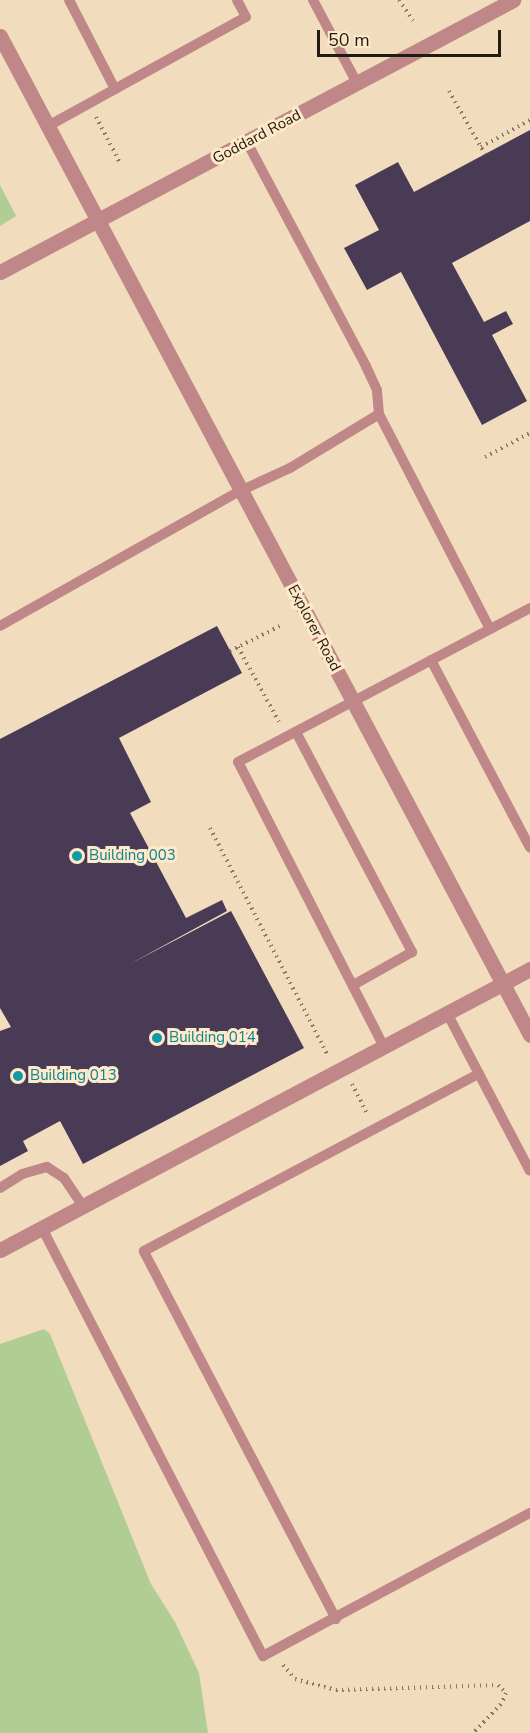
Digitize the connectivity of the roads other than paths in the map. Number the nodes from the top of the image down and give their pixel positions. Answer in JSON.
{"nodes":[{"id":1,"x":69,"y":0,"type":"edge"},
{"id":2,"x":237,"y":0,"type":"edge"},
{"id":3,"x":313,"y":0,"type":"edge"},
{"id":4,"x":513,"y":0,"type":"edge"},
{"id":5,"x":0,"y":36,"type":"edge"},
{"id":6,"x":357,"y":83,"type":"junction"},
{"id":7,"x":115,"y":88,"type":"junction"},
{"id":8,"x":48,"y":126,"type":"junction"},
{"id":9,"x":247,"y":142,"type":"junction"},
{"id":10,"x":99,"y":221,"type":"junction"},
{"id":11,"x":0,"y":272,"type":"edge"},
{"id":12,"x":379,"y":414,"type":"junction"},
{"id":13,"x":240,"y":491,"type":"junction"},
{"id":14,"x":530,"y":608,"type":"edge"},
{"id":15,"x":0,"y":626,"type":"edge"},
{"id":16,"x":490,"y":629,"type":"junction"},
{"id":17,"x":431,"y":660,"type":"junction"},
{"id":18,"x":354,"y":702,"type":"junction"},
{"id":19,"x":296,"y":732,"type":"junction"},
{"id":20,"x":530,"y":848,"type":"edge"},
{"id":21,"x":530,"y":969,"type":"edge"},
{"id":22,"x":503,"y":983,"type":"junction"},
{"id":23,"x":355,"y":984,"type":"junction"},
{"id":24,"x":447,"y":1013,"type":"junction"},
{"id":25,"x":530,"y":1035,"type":"edge"},
{"id":26,"x":383,"y":1045,"type":"junction"},
{"id":27,"x":479,"y":1074,"type":"junction"},
{"id":28,"x":530,"y":1171,"type":"edge"},
{"id":29,"x":0,"y":1188,"type":"edge"},
{"id":30,"x":83,"y":1206,"type":"junction"},
{"id":31,"x":42,"y":1228,"type":"junction"},
{"id":32,"x":0,"y":1250,"type":"edge"},
{"id":33,"x":530,"y":1513,"type":"edge"},
{"id":34,"x":336,"y":1619,"type":"junction"}],
"edges":[{"from":1,"to":7,"type":"lane"},
{"from":2,"to":7,"type":"lane"},
{"from":3,"to":6,"type":"lane"},
{"from":4,"to":6,"type":"street","name":"Goddard Road"},
{"from":5,"to":8,"type":"street","name":"Explorer Road"},
{"from":6,"to":9,"type":"street","name":"Goddard Road"},
{"from":7,"to":8,"type":"lane"},
{"from":8,"to":10,"type":"street","name":"Explorer Road"},
{"from":9,"to":10,"type":"street","name":"Goddard Road"},
{"from":9,"to":12,"type":"lane"},
{"from":10,"to":11,"type":"street","name":"Goddard Road"},
{"from":10,"to":13,"type":"street","name":"Explorer Road"},
{"from":12,"to":13,"type":"lane"},
{"from":12,"to":16,"type":"lane"},
{"from":13,"to":15,"type":"lane"},
{"from":13,"to":18,"type":"street","name":"Explorer Road"},
{"from":14,"to":16,"type":"lane"},
{"from":16,"to":17,"type":"lane"},
{"from":17,"to":18,"type":"lane"},
{"from":17,"to":20,"type":"lane"},
{"from":18,"to":19,"type":"lane"},
{"from":18,"to":22,"type":"street","name":"Explorer Road"},
{"from":19,"to":23,"type":"lane"},
{"from":19,"to":23,"type":"lane"},
{"from":21,"to":22,"type":"street"},
{"from":22,"to":24,"type":"street"},
{"from":22,"to":25,"type":"street","name":"Explorer Road"},
{"from":23,"to":26,"type":"lane"},
{"from":24,"to":26,"type":"street"},
{"from":24,"to":27,"type":"lane"},
{"from":26,"to":30,"type":"street"},
{"from":27,"to":28,"type":"lane"},
{"from":27,"to":34,"type":"lane"},
{"from":29,"to":30,"type":"lane"},
{"from":30,"to":31,"type":"street"},
{"from":31,"to":32,"type":"street"},
{"from":31,"to":34,"type":"lane"},
{"from":33,"to":34,"type":"lane"}]}
